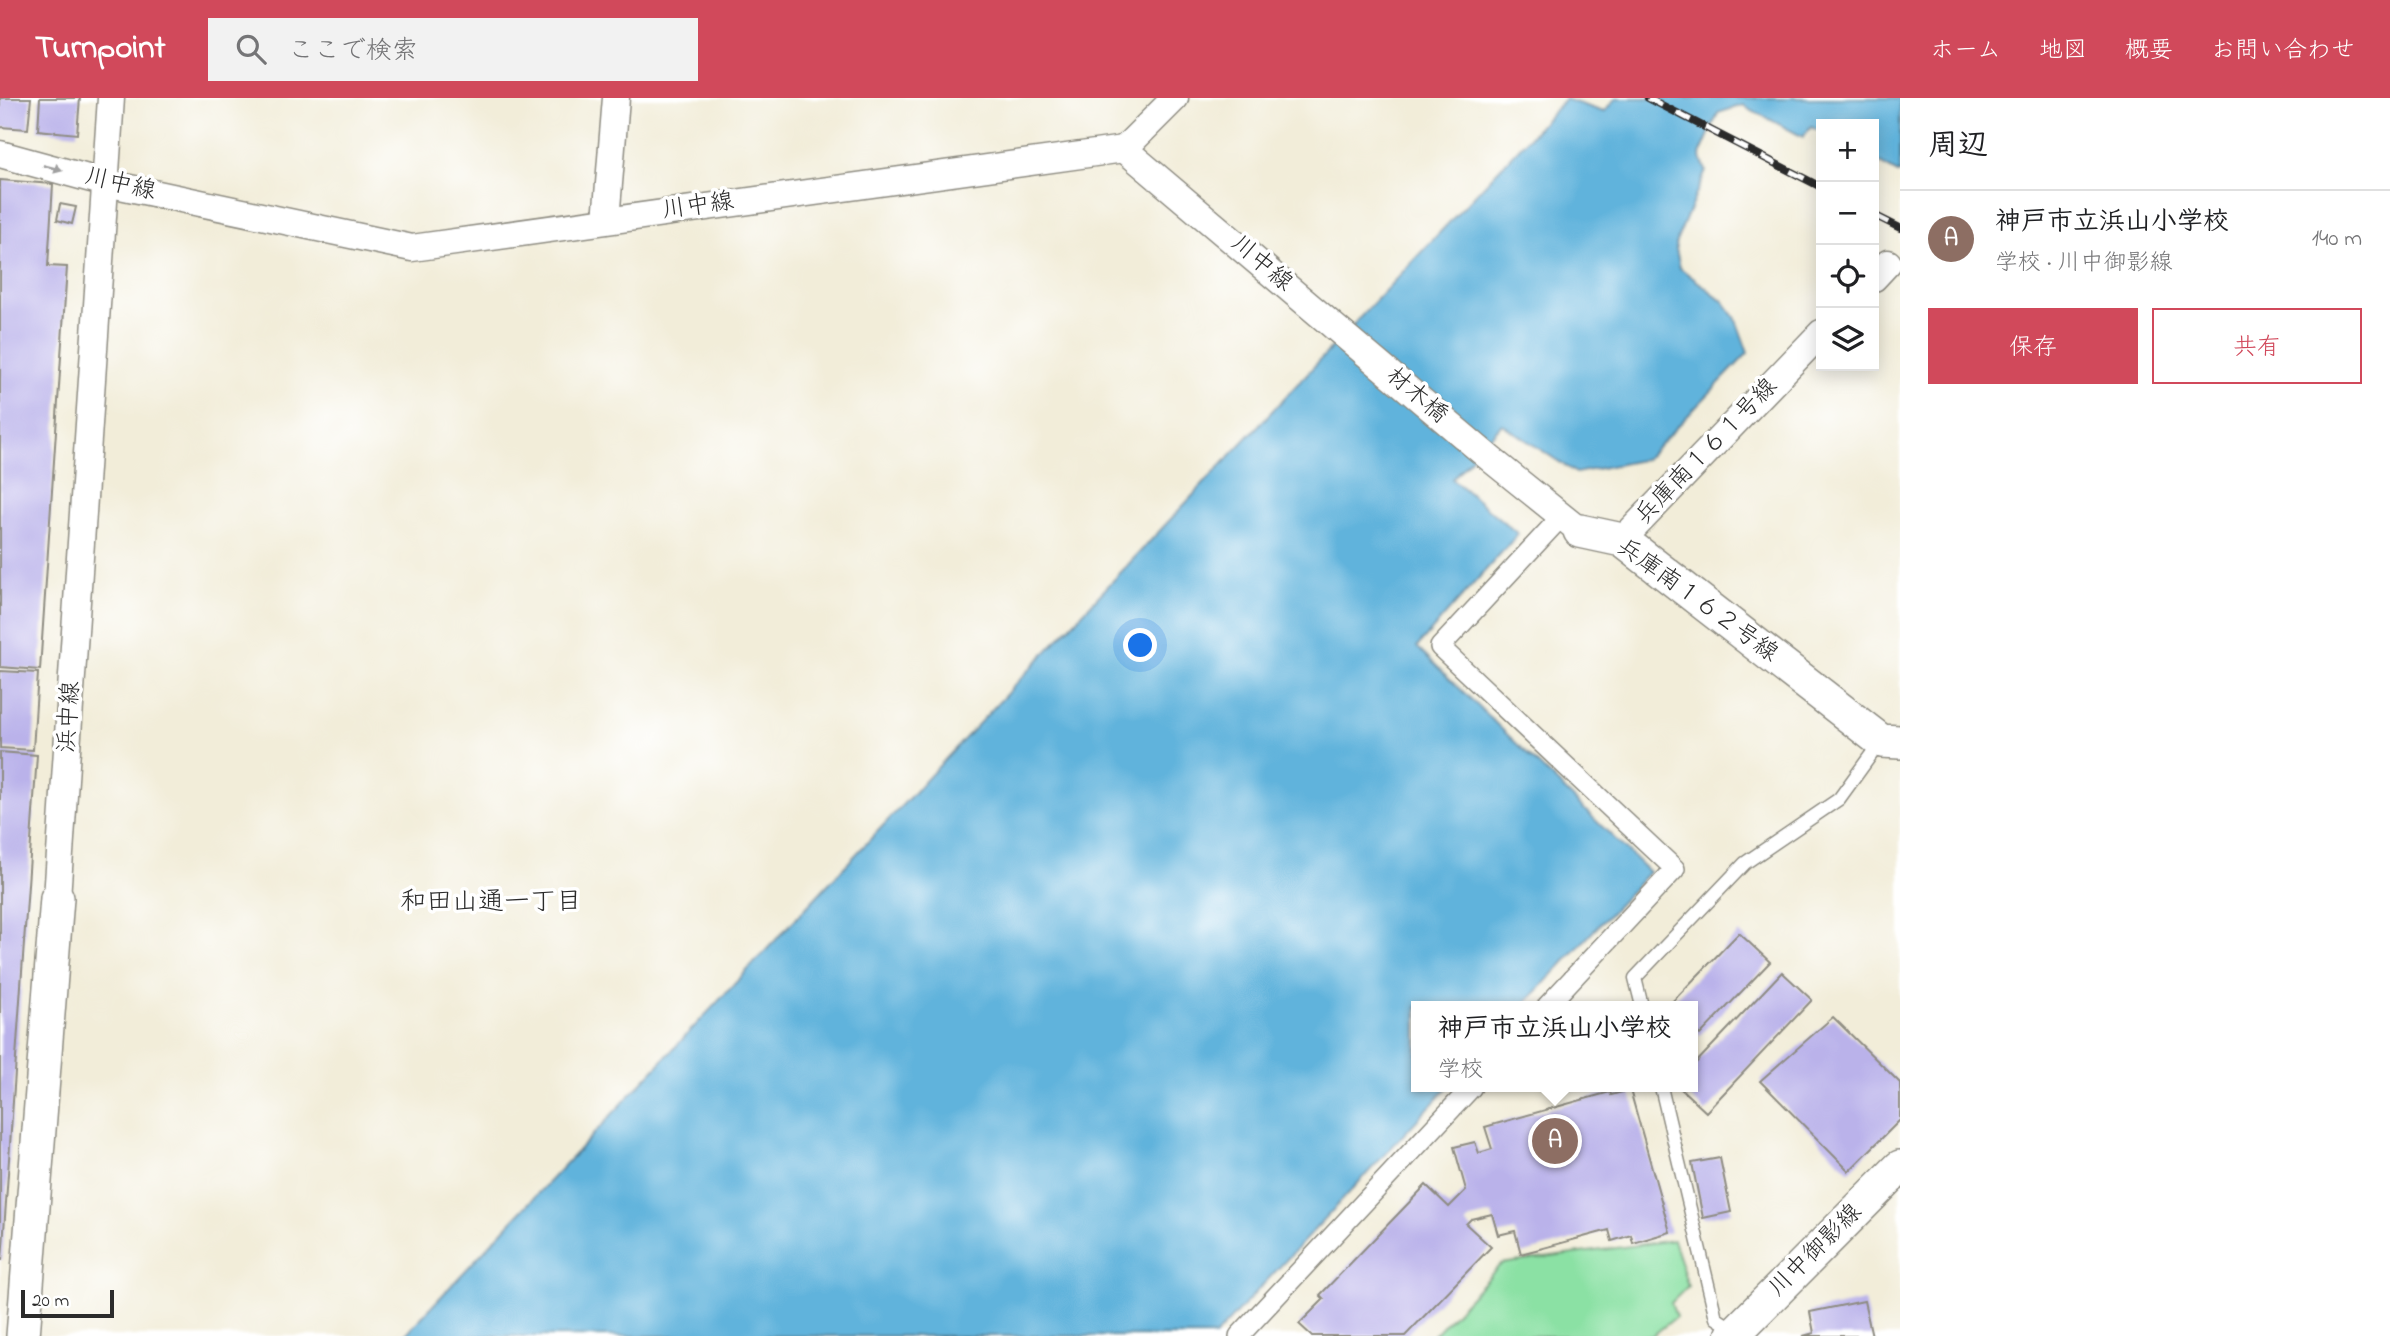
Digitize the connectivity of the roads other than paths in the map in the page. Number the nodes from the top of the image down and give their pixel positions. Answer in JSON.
{"nodes":[{"id":1,"x":111,"y":98,"type":"edge"},
{"id":2,"x":616,"y":98,"type":"edge"},
{"id":3,"x":1175,"y":98,"type":"edge"},
{"id":4,"x":1124,"y":149,"type":"junction"},
{"id":5,"x":0,"y":154,"type":"edge"},
{"id":6,"x":106,"y":183,"type":"junction"},
{"id":7,"x":606,"y":220,"type":"junction"},
{"id":8,"x":1339,"y":331,"type":"joint"},
{"id":9,"x":1816,"y":338,"type":"edge"},
{"id":10,"x":1493,"y":461,"type":"joint"},
{"id":11,"x":1571,"y":524,"type":"junction"},
{"id":12,"x":1622,"y":540,"type":"junction"},
{"id":13,"x":1890,"y":742,"type":"edge"},
{"id":14,"x":57,"y":898,"type":"joint"},
{"id":15,"x":1552,"y":1001,"type":"edge"},
{"id":16,"x":1641,"y":1001,"type":"edge"},
{"id":17,"x":1467,"y":1092,"type":"edge"},
{"id":18,"x":1662,"y":1092,"type":"edge"},
{"id":19,"x":1900,"y":1167,"type":"edge"},
{"id":20,"x":1735,"y":1334,"type":"edge"},
{"id":21,"x":23,"y":1336,"type":"edge"},
{"id":22,"x":1239,"y":1336,"type":"edge"}],
"edges":[{"from":1,"to":6,"type":"street","name":"浜中線"},
{"from":2,"to":7,"type":"street"},
{"from":3,"to":4,"type":"street"},
{"from":4,"to":7,"type":"street","name":"川中線"},
{"from":4,"to":8,"type":"street","name":"川中線"},
{"from":5,"to":6,"type":"street","name":"川中線","one_way":true},
{"from":6,"to":7,"type":"street","name":"川中線"},
{"from":6,"to":14,"type":"street","name":"浜中線"},
{"from":8,"to":10,"type":"street","name":"材木橋"},
{"from":9,"to":12,"type":"street","name":"兵庫南１６１号線"},
{"from":10,"to":11,"type":"street","name":"兵庫南１６２号線"},
{"from":11,"to":12,"type":"street","name":"兵庫南１６２号線"},
{"from":11,"to":15,"type":"street"},
{"from":12,"to":13,"type":"street","name":"兵庫南１６２号線"},
{"from":13,"to":16,"type":"lane"},
{"from":14,"to":21,"type":"street","name":"浜中線"},
{"from":17,"to":22,"type":"street"},
{"from":18,"to":20,"type":"lane"},
{"from":19,"to":20,"type":"street","name":"川中御影線"}]}
